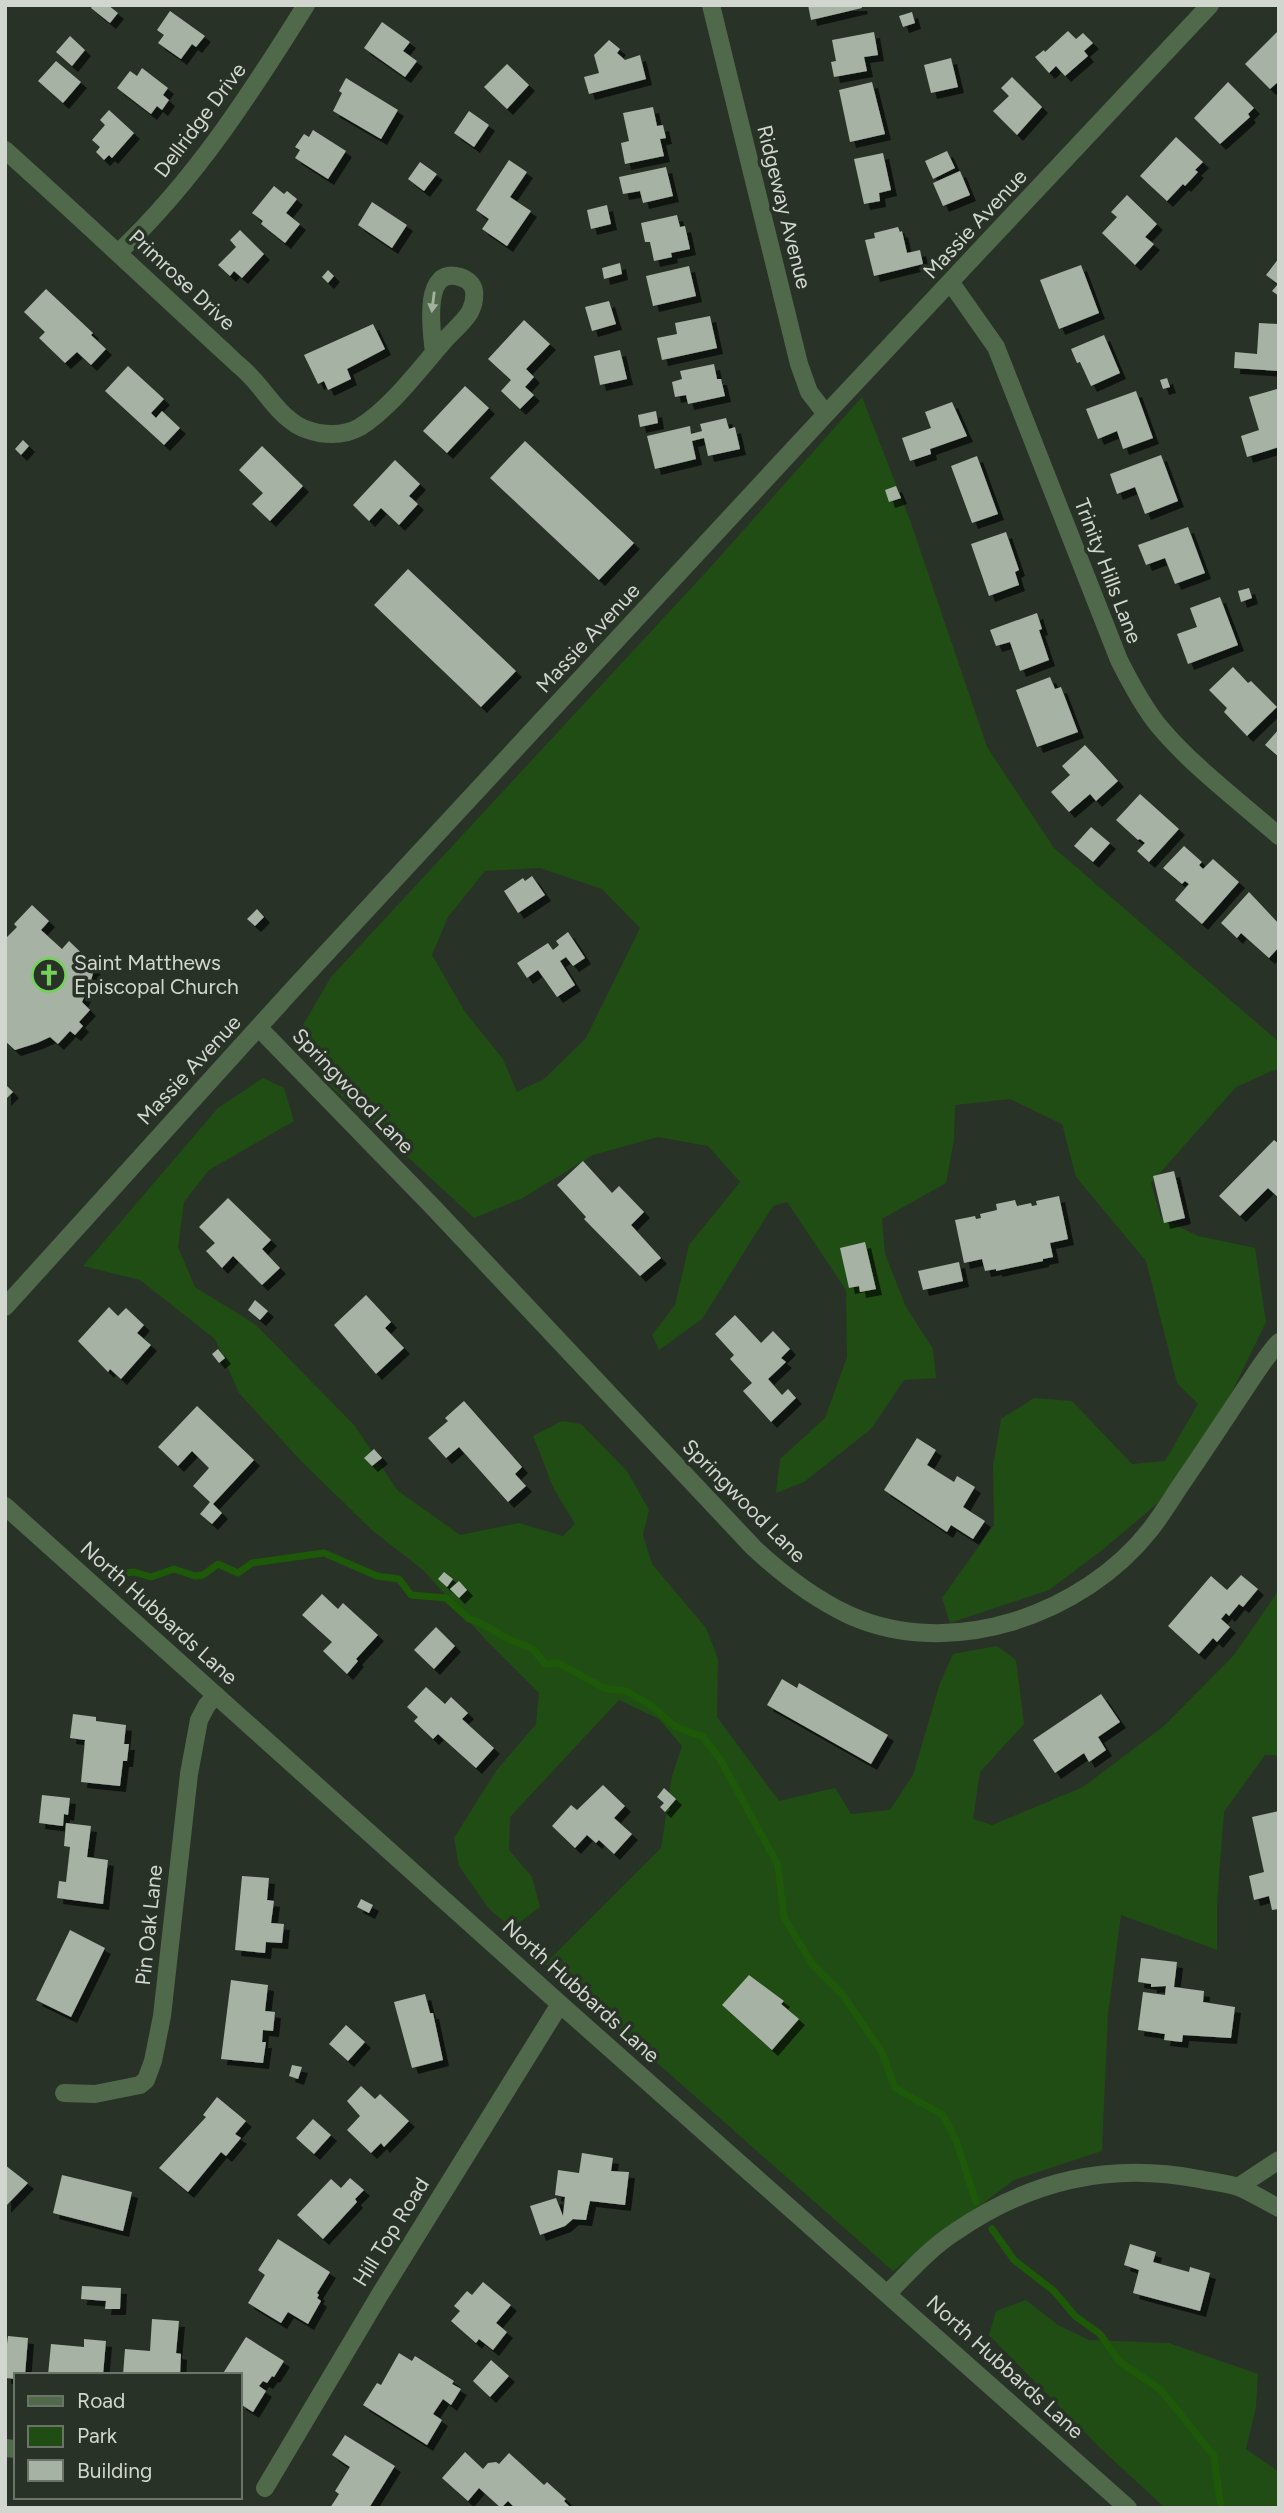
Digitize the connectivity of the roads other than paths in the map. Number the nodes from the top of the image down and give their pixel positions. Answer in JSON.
{"nodes":[{"id":1,"x":306,"y":5,"type":"edge"},
{"id":2,"x":711,"y":5,"type":"edge"},
{"id":3,"x":1210,"y":5,"type":"edge"},
{"id":4,"x":5,"y":150,"type":"edge"},
{"id":5,"x":119,"y":252,"type":"junction"},
{"id":6,"x":951,"y":283,"type":"junction"},
{"id":7,"x":433,"y":353,"type":"dead end"},
{"id":8,"x":826,"y":414,"type":"junction"},
{"id":9,"x":1279,"y":836,"type":"edge"},
{"id":10,"x":259,"y":1028,"type":"junction"},
{"id":11,"x":5,"y":1307,"type":"edge"},
{"id":12,"x":1279,"y":1342,"type":"edge"},
{"id":13,"x":5,"y":1506,"type":"edge"},
{"id":14,"x":216,"y":1695,"type":"junction"},
{"id":15,"x":560,"y":2004,"type":"junction"},
{"id":16,"x":64,"y":2093,"type":"dead end"},
{"id":17,"x":1279,"y":2160,"type":"edge"},
{"id":18,"x":1238,"y":2187,"type":"junction"},
{"id":19,"x":1279,"y":2208,"type":"edge"},
{"id":20,"x":888,"y":2293,"type":"junction"},
{"id":21,"x":265,"y":2488,"type":"dead end"},
{"id":22,"x":1128,"y":2508,"type":"edge"}],
"edges":[{"from":1,"to":5,"type":"street","name":"Dellridge Drive"},
{"from":2,"to":8,"type":"street","name":"Ridgeway Avenue"},
{"from":3,"to":6,"type":"street","name":"Massie Avenue"},
{"from":4,"to":5,"type":"street","name":"Primrose Drive"},
{"from":5,"to":7,"type":"street","name":"Primrose Drive"},
{"from":6,"to":8,"type":"street","name":"Massie Avenue"},
{"from":6,"to":9,"type":"street","name":"Trinity Hills Lane"},
{"from":8,"to":10,"type":"street","name":"Massie Avenue"},
{"from":10,"to":11,"type":"street","name":"Massie Avenue"},
{"from":10,"to":12,"type":"street","name":"Springwood Lane"},
{"from":13,"to":14,"type":"street","name":"North Hubbards Lane"},
{"from":14,"to":15,"type":"street","name":"North Hubbards Lane"},
{"from":14,"to":16,"type":"street","name":"Pin Oak Lane"},
{"from":15,"to":20,"type":"street","name":"North Hubbards Lane"},
{"from":15,"to":21,"type":"street","name":"Hill Top Road"},
{"from":17,"to":18,"type":"street"},
{"from":18,"to":19,"type":"street"},
{"from":18,"to":20,"type":"street"},
{"from":20,"to":22,"type":"street","name":"North Hubbards Lane"}]}
